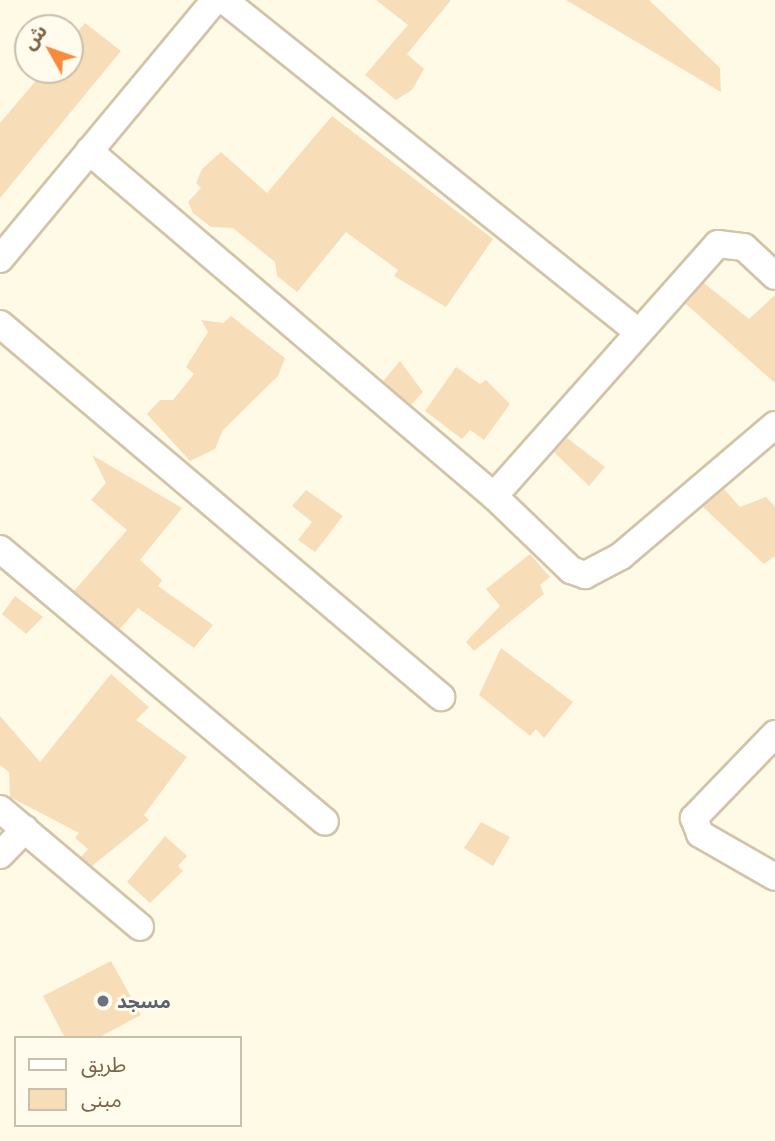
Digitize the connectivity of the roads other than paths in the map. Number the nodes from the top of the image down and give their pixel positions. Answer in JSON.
{"nodes":[{"id":1,"x":215,"y":0,"type":"edge"},
{"id":2,"x":224,"y":0,"type":"edge"},
{"id":3,"x":89,"y":151,"type":"junction"},
{"id":4,"x":0,"y":260,"type":"edge"},
{"id":5,"x":775,"y":276,"type":"edge"},
{"id":6,"x":0,"y":324,"type":"edge"},
{"id":7,"x":637,"y":331,"type":"junction"},
{"id":8,"x":775,"y":425,"type":"edge"},
{"id":9,"x":494,"y":496,"type":"junction"},
{"id":10,"x":0,"y":549,"type":"edge"},
{"id":11,"x":441,"y":696,"type":"dead end"},
{"id":12,"x":775,"y":734,"type":"edge"},
{"id":13,"x":0,"y":809,"type":"edge"},
{"id":14,"x":325,"y":822,"type":"dead end"},
{"id":15,"x":25,"y":829,"type":"junction"},
{"id":16,"x":0,"y":855,"type":"edge"},
{"id":17,"x":775,"y":877,"type":"edge"},
{"id":18,"x":140,"y":927,"type":"dead end"}],
"edges":[{"from":1,"to":3,"type":"street"},
{"from":2,"to":7,"type":"street"},
{"from":3,"to":4,"type":"street"},
{"from":3,"to":9,"type":"street"},
{"from":5,"to":7,"type":"street"},
{"from":6,"to":11,"type":"street"},
{"from":7,"to":9,"type":"street"},
{"from":8,"to":9,"type":"street"},
{"from":10,"to":14,"type":"street"},
{"from":12,"to":17,"type":"street"},
{"from":13,"to":15,"type":"street"},
{"from":15,"to":16,"type":"street"},
{"from":15,"to":18,"type":"street"}]}
